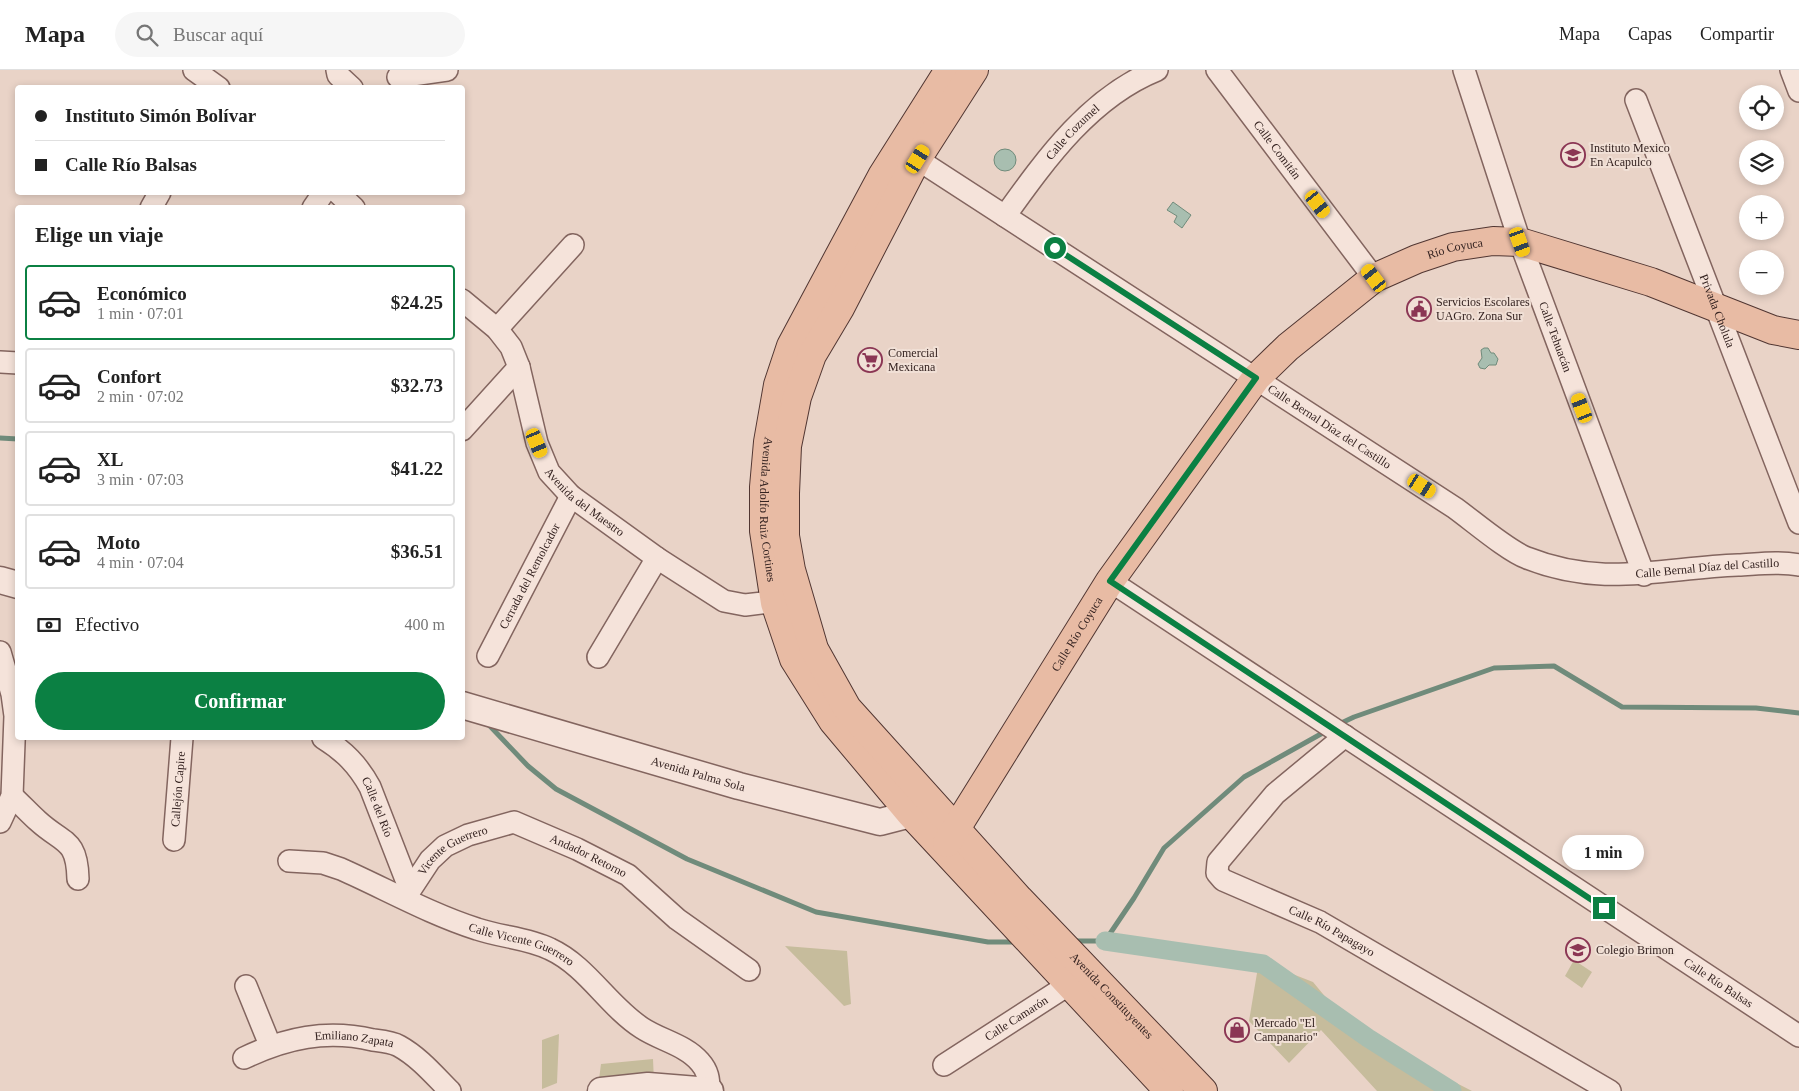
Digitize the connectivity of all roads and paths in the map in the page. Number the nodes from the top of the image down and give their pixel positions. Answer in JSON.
{"nodes":[{"id":1,"x":194,"y":70,"type":"edge"},
{"id":2,"x":337,"y":70,"type":"edge"},
{"id":3,"x":447,"y":70,"type":"edge"},
{"id":4,"x":949,"y":70,"type":"edge"},
{"id":5,"x":974,"y":70,"type":"edge"},
{"id":6,"x":1157,"y":70,"type":"edge"},
{"id":7,"x":1217,"y":70,"type":"edge"},
{"id":8,"x":1464,"y":70,"type":"edge"},
{"id":9,"x":1791,"y":70,"type":"edge"},
{"id":10,"x":395,"y":78,"type":"edge"},
{"id":11,"x":215,"y":85,"type":"edge"},
{"id":12,"x":349,"y":85,"type":"edge"},
{"id":13,"x":1799,"y":91,"type":"edge"},
{"id":14,"x":1636,"y":100,"type":"dead end"},
{"id":15,"x":908,"y":155,"type":"junction"},
{"id":16,"x":340,"y":195,"type":"edge"},
{"id":17,"x":351,"y":205,"type":"edge"},
{"id":18,"x":1005,"y":216,"type":"junction"},
{"id":19,"x":1520,"y":242,"type":"junction"},
{"id":20,"x":573,"y":245,"type":"dead end"},
{"id":21,"x":1374,"y":278,"type":"junction"},
{"id":22,"x":465,"y":302,"type":"edge"},
{"id":23,"x":1717,"y":309,"type":"junction"},
{"id":24,"x":497,"y":329,"type":"junction"},
{"id":25,"x":1799,"y":335,"type":"edge"},
{"id":26,"x":0,"y":362,"type":"edge"},
{"id":27,"x":15,"y":363,"type":"edge"},
{"id":28,"x":519,"y":367,"type":"junction"},
{"id":29,"x":1256,"y":378,"type":"junction"},
{"id":30,"x":465,"y":427,"type":"edge"},
{"id":31,"x":570,"y":496,"type":"junction"},
{"id":32,"x":1799,"y":523,"type":"edge"},
{"id":33,"x":658,"y":558,"type":"junction"},
{"id":34,"x":1799,"y":565,"type":"edge"},
{"id":35,"x":1644,"y":575,"type":"junction"},
{"id":36,"x":0,"y":580,"type":"edge"},
{"id":37,"x":1110,"y":581,"type":"junction"},
{"id":38,"x":15,"y":584,"type":"edge"},
{"id":39,"x":786,"y":600,"type":"junction"},
{"id":40,"x":0,"y":652,"type":"edge"},
{"id":41,"x":488,"y":656,"type":"dead end"},
{"id":42,"x":598,"y":658,"type":"dead end"},
{"id":43,"x":465,"y":707,"type":"edge"},
{"id":44,"x":1340,"y":732,"type":"junction"},
{"id":45,"x":182,"y":740,"type":"edge"},
{"id":46,"x":326,"y":740,"type":"edge"},
{"id":47,"x":7,"y":749,"type":"edge"},
{"id":48,"x":12,"y":796,"type":"junction"},
{"id":49,"x":919,"y":805,"type":"junction"},
{"id":50,"x":0,"y":822,"type":"edge"},
{"id":51,"x":514,"y":822,"type":"joint"},
{"id":52,"x":950,"y":838,"type":"junction"},
{"id":53,"x":174,"y":840,"type":"dead end"},
{"id":54,"x":289,"y":861,"type":"dead end"},
{"id":55,"x":78,"y":879,"type":"dead end"},
{"id":56,"x":408,"y":894,"type":"junction"},
{"id":57,"x":1012,"y":907,"type":"joint"},
{"id":58,"x":749,"y":970,"type":"dead end"},
{"id":59,"x":1073,"y":970,"type":"junction"},
{"id":60,"x":246,"y":986,"type":"dead end"},
{"id":61,"x":1799,"y":1036,"type":"edge"},
{"id":62,"x":270,"y":1045,"type":"junction"},
{"id":63,"x":244,"y":1058,"type":"dead end"},
{"id":64,"x":944,"y":1065,"type":"dead end"},
{"id":65,"x":450,"y":1091,"type":"edge"},
{"id":66,"x":601,"y":1091,"type":"edge"},
{"id":67,"x":709,"y":1091,"type":"edge"},
{"id":68,"x":1169,"y":1091,"type":"edge"},
{"id":69,"x":1203,"y":1091,"type":"edge"},
{"id":70,"x":1610,"y":1091,"type":"edge"}],
"edges":[{"from":1,"to":11,"type":"street"},
{"from":2,"to":12,"type":"street"},
{"from":3,"to":10,"type":"street"},
{"from":4,"to":15,"type":"main road","name":"Avenida Adolfo Ruiz Cortines"},
{"from":5,"to":15,"type":"main road","name":"Avenida Adolfo Ruiz Cortines"},
{"from":6,"to":18,"type":"street","name":"Calle Cozumel"},
{"from":7,"to":21,"type":"street","name":"Calle Comitán"},
{"from":8,"to":19,"type":"street","name":"Calle Tehuacán"},
{"from":9,"to":13,"type":"street"},
{"from":14,"to":23,"type":"street","name":"Privada Cholula"},
{"from":15,"to":18,"type":"street","name":"Calle Bernal Díaz del Castillo"},
{"from":15,"to":39,"type":"main road","name":"Avenida Adolfo Ruiz Cortines"},
{"from":16,"to":17,"type":"street"},
{"from":18,"to":29,"type":"street","name":"Calle Bernal Díaz del Castillo"},
{"from":19,"to":21,"type":"main road","name":"Río Coyuca"},
{"from":19,"to":23,"type":"main road","name":"Río Coyuca"},
{"from":19,"to":35,"type":"street","name":"Calle Tehuacán"},
{"from":20,"to":24,"type":"street"},
{"from":21,"to":29,"type":"main road","name":"Río Coyuca"},
{"from":22,"to":24,"type":"street","name":"Avenida del Maestro"},
{"from":23,"to":25,"type":"main road","name":"Río Coyuca"},
{"from":23,"to":32,"type":"street","name":"Privada Cholula"},
{"from":24,"to":28,"type":"street","name":"Avenida del Maestro"},
{"from":26,"to":27,"type":"street"},
{"from":28,"to":30,"type":"street"},
{"from":28,"to":31,"type":"street","name":"Avenida del Maestro"},
{"from":29,"to":35,"type":"street","name":"Calle Bernal Díaz del Castillo"},
{"from":29,"to":37,"type":"main road","name":"Calle Río Coyuca"},
{"from":31,"to":33,"type":"street","name":"Avenida del Maestro"},
{"from":31,"to":41,"type":"street","name":"Cerrada del Remolcador"},
{"from":33,"to":39,"type":"street","name":"Avenida del Maestro"},
{"from":33,"to":42,"type":"street"},
{"from":34,"to":35,"type":"street","name":"Calle Bernal Díaz del Castillo"},
{"from":36,"to":38,"type":"street"},
{"from":37,"to":44,"type":"street","name":"Calle Río Balsas"},
{"from":37,"to":52,"type":"main road","name":"Calle Río Coyuca"},
{"from":39,"to":49,"type":"main road","name":"Avenida Adolfo Ruiz Cortines"},
{"from":40,"to":47,"type":"street"},
{"from":43,"to":49,"type":"street","name":"Avenida Palma Sola"},
{"from":44,"to":61,"type":"street","name":"Calle Río Balsas"},
{"from":44,"to":70,"type":"street","name":"Calle Río Papagayo"},
{"from":45,"to":53,"type":"street","name":"Callejón Capire"},
{"from":46,"to":56,"type":"street","name":"Calle del Río"},
{"from":47,"to":48,"type":"street"},
{"from":48,"to":50,"type":"street"},
{"from":48,"to":55,"type":"street"},
{"from":49,"to":52,"type":"main road","name":"Avenida Adolfo Ruiz Cortines"},
{"from":51,"to":56,"type":"street","name":"Vicente Guerrero"},
{"from":51,"to":58,"type":"street","name":"Andador Retorno"},
{"from":52,"to":57,"type":"main road","name":"Avenida Adolfo Ruiz Cortines"},
{"from":54,"to":56,"type":"street","name":"Calle Vicente Guerrero"},
{"from":56,"to":67,"type":"street","name":"Calle Vicente Guerrero"},
{"from":57,"to":59,"type":"main road","name":"Avenida Constituyentes"},
{"from":59,"to":64,"type":"street","name":"Calle Camarón"},
{"from":59,"to":68,"type":"main road","name":"Avenida Constituyentes"},
{"from":59,"to":69,"type":"main road","name":"Avenida Constituyentes"},
{"from":60,"to":62,"type":"street"},
{"from":62,"to":63,"type":"street","name":"Emiliano Zapata"},
{"from":62,"to":65,"type":"street","name":"Emiliano Zapata"},
{"from":66,"to":67,"type":"street"}]}
